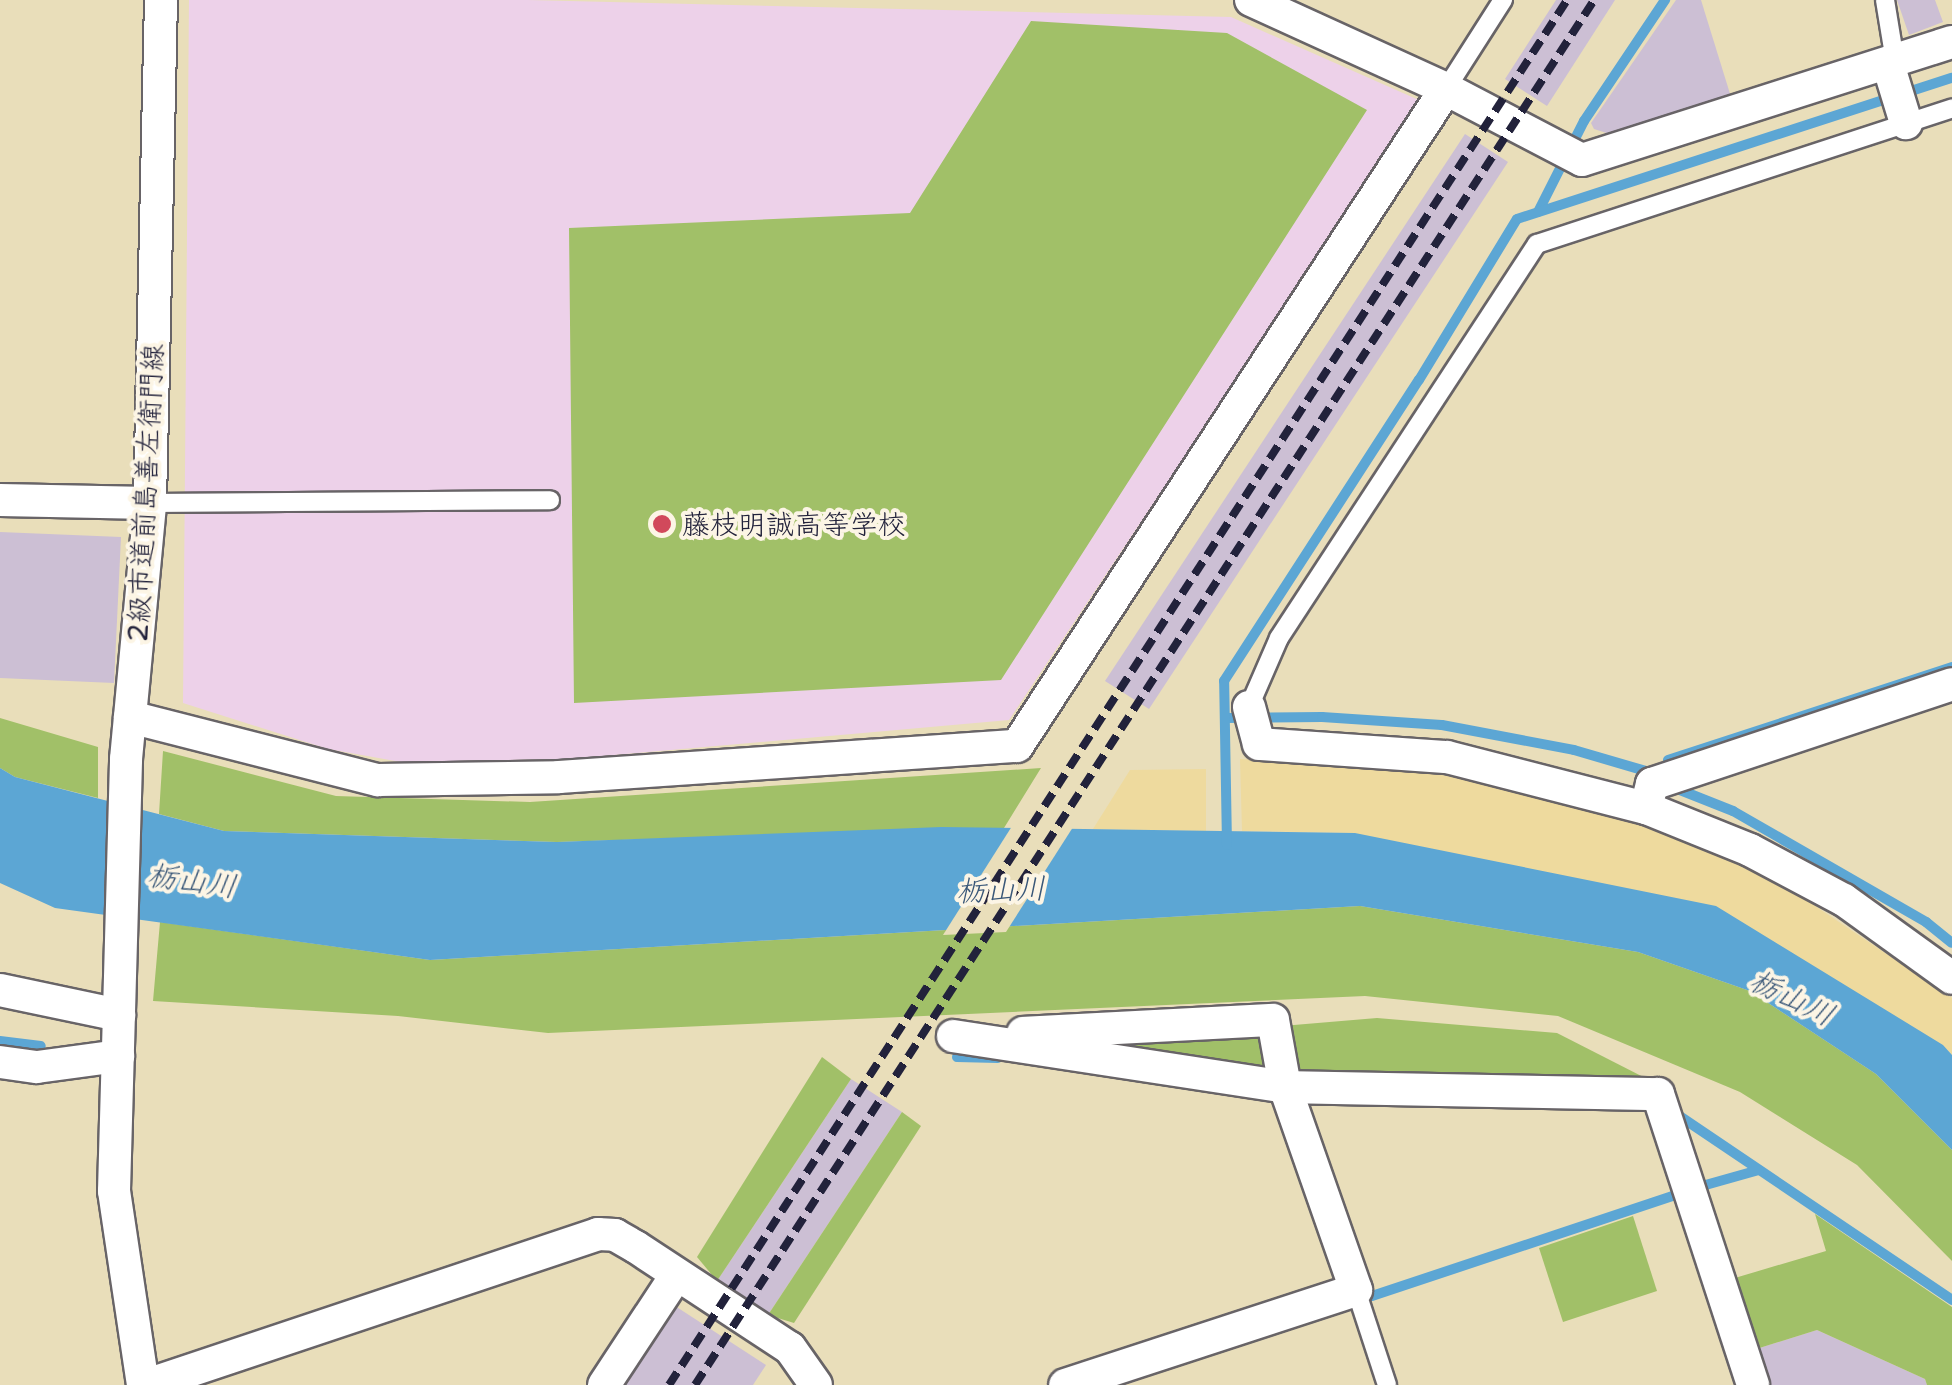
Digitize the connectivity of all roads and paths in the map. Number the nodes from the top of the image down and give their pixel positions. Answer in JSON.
{"nodes":[{"id":1,"x":161,"y":0,"type":"edge"},
{"id":2,"x":1250,"y":0,"type":"edge"},
{"id":3,"x":1503,"y":0,"type":"edge"},
{"id":4,"x":1885,"y":0,"type":"edge"},
{"id":5,"x":1952,"y":42,"type":"edge"},
{"id":6,"x":1446,"y":88,"type":"junction"},
{"id":7,"x":1898,"y":92,"type":"junction"},
{"id":8,"x":1952,"y":108,"type":"edge"},
{"id":9,"x":0,"y":500,"type":"edge"},
{"id":10,"x":550,"y":500,"type":"dead end"},
{"id":11,"x":150,"y":503,"type":"junction"},
{"id":12,"x":1952,"y":684,"type":"edge"},
{"id":13,"x":130,"y":717,"type":"junction"},
{"id":14,"x":1251,"y":720,"type":"joint"},
{"id":15,"x":1649,"y":796,"type":"junction"},
{"id":16,"x":1952,"y":978,"type":"edge"},
{"id":17,"x":0,"y":990,"type":"edge"},
{"id":18,"x":118,"y":1000,"type":"junction"},
{"id":19,"x":118,"y":1056,"type":"junction"},
{"id":20,"x":0,"y":1062,"type":"edge"},
{"id":21,"x":1285,"y":1087,"type":"junction"},
{"id":22,"x":676,"y":1276,"type":"junction"},
{"id":23,"x":1356,"y":1290,"type":"junction"},
{"id":24,"x":145,"y":1385,"type":"edge"},
{"id":25,"x":604,"y":1385,"type":"edge"},
{"id":26,"x":816,"y":1385,"type":"edge"},
{"id":27,"x":1065,"y":1385,"type":"edge"},
{"id":28,"x":1388,"y":1385,"type":"edge"},
{"id":29,"x":1753,"y":1385,"type":"edge"}],
"edges":[{"from":1,"to":11,"type":"street","name":"2級市道前島善左衛門線"},
{"from":2,"to":6,"type":"street"},
{"from":3,"to":6,"type":"lane"},
{"from":4,"to":7,"type":"lane"},
{"from":5,"to":7,"type":"street"},
{"from":6,"to":7,"type":"street"},
{"from":6,"to":13,"type":"street"},
{"from":7,"to":8,"type":"lane"},
{"from":7,"to":14,"type":"lane"},
{"from":9,"to":11,"type":"street"},
{"from":10,"to":11,"type":"lane"},
{"from":11,"to":13,"type":"street","name":"2級市道前島善左衛門線"},
{"from":12,"to":15,"type":"street"},
{"from":13,"to":18,"type":"street","name":"2級市道前島善左衛門線"},
{"from":14,"to":15,"type":"street"},
{"from":15,"to":16,"type":"street"},
{"from":17,"to":18,"type":"street"},
{"from":18,"to":19,"type":"street","name":"2級市道前島善左衛門線"},
{"from":19,"to":20,"type":"street"},
{"from":19,"to":24,"type":"street","name":"2級市道前島善左衛門線"},
{"from":21,"to":21,"type":"street"},
{"from":21,"to":23,"type":"street"},
{"from":21,"to":29,"type":"street"},
{"from":22,"to":24,"type":"street"},
{"from":22,"to":25,"type":"street"},
{"from":22,"to":26,"type":"street"},
{"from":23,"to":27,"type":"street"},
{"from":23,"to":28,"type":"lane"}]}
